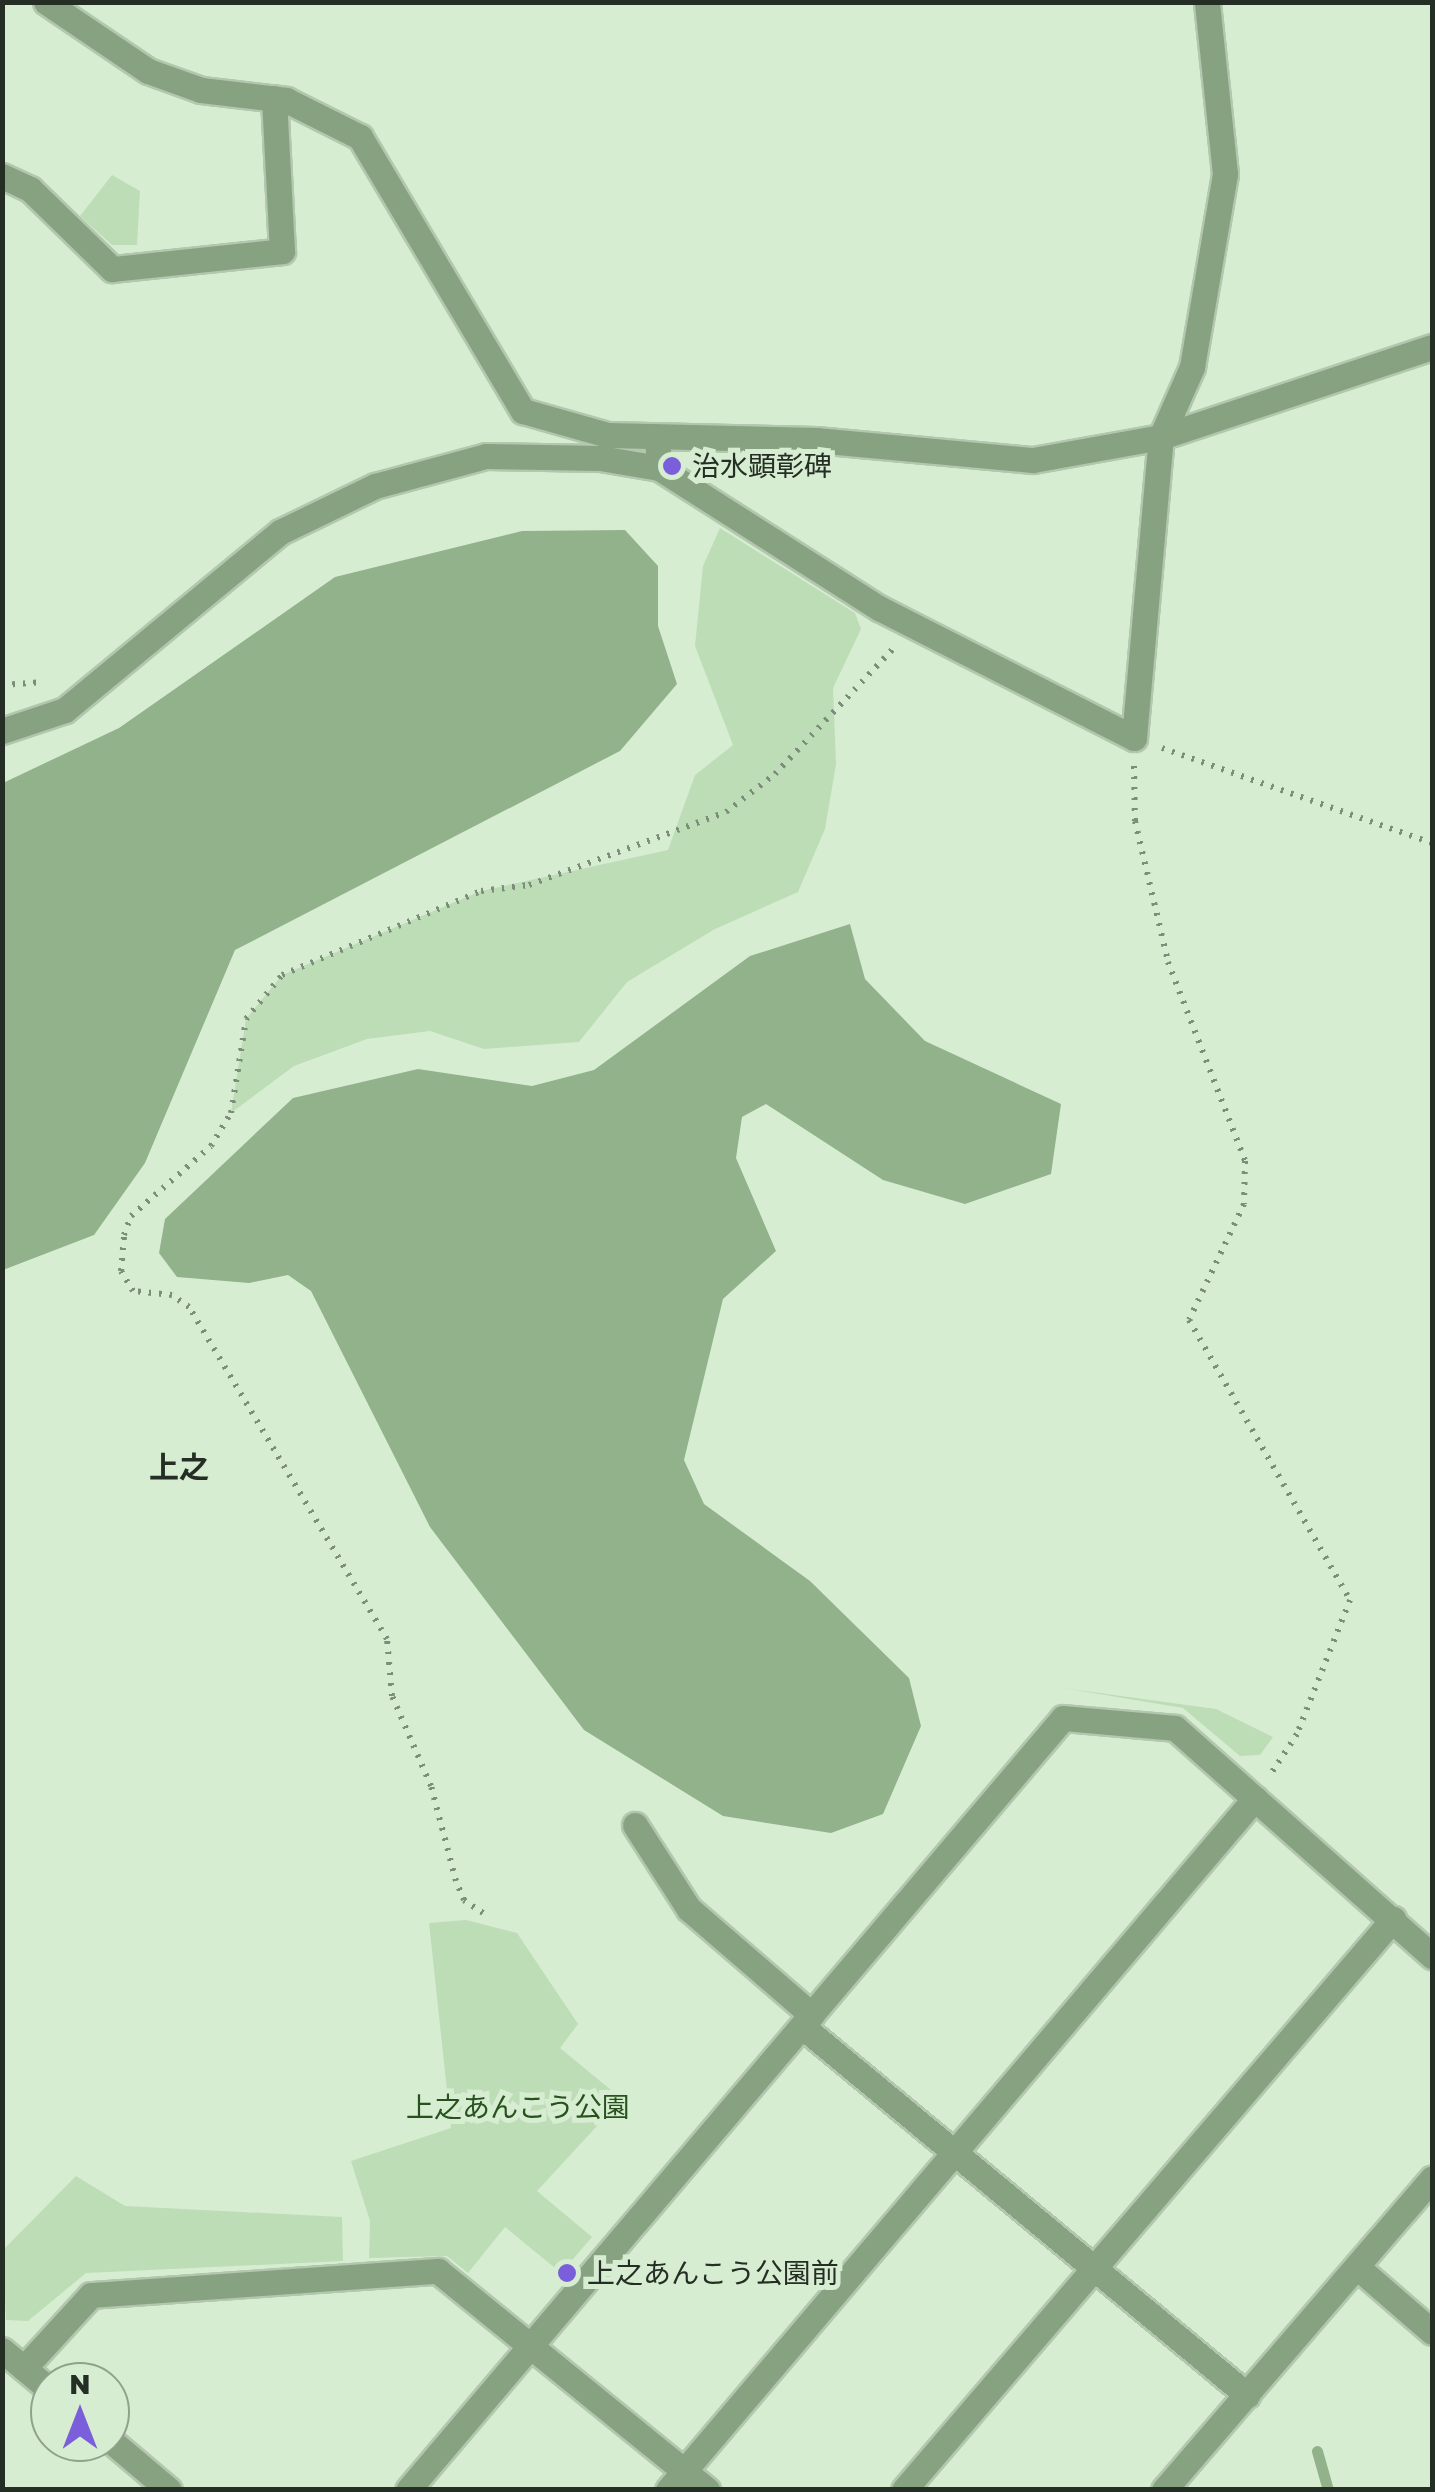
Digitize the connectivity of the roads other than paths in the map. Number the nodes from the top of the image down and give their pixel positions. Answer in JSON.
{"nodes":[{"id":1,"x":46,"y":2,"type":"edge"},
{"id":2,"x":1207,"y":2,"type":"edge"},
{"id":3,"x":274,"y":98,"type":"junction"},
{"id":4,"x":2,"y":176,"type":"edge"},
{"id":5,"x":1432,"y":347,"type":"edge"},
{"id":6,"x":1160,"y":437,"type":"junction"},
{"id":7,"x":657,"y":438,"type":"junction"},
{"id":8,"x":659,"y":468,"type":"junction"},
{"id":9,"x":2,"y":731,"type":"edge"},
{"id":10,"x":1255,"y":1798,"type":"junction"},
{"id":11,"x":635,"y":1825,"type":"dead end"},
{"id":12,"x":1393,"y":1919,"type":"junction"},
{"id":13,"x":1432,"y":1956,"type":"edge"},
{"id":14,"x":808,"y":2021,"type":"junction"},
{"id":15,"x":953,"y":2154,"type":"junction"},
{"id":16,"x":1432,"y":2178,"type":"edge"},
{"id":17,"x":1357,"y":2267,"type":"junction"},
{"id":18,"x":1092,"y":2271,"type":"junction"},
{"id":19,"x":1432,"y":2332,"type":"edge"},
{"id":20,"x":2,"y":2350,"type":"edge"},
{"id":21,"x":530,"y":2350,"type":"junction"},
{"id":22,"x":24,"y":2368,"type":"junction"},
{"id":23,"x":30,"y":2373,"type":"edge"},
{"id":24,"x":1247,"y":2395,"type":"junction"},
{"id":25,"x":130,"y":2457,"type":"edge"},
{"id":26,"x":676,"y":2480,"type":"edge"},
{"id":27,"x":168,"y":2490,"type":"edge"},
{"id":28,"x":408,"y":2490,"type":"edge"},
{"id":29,"x":707,"y":2490,"type":"edge"},
{"id":30,"x":904,"y":2490,"type":"edge"},
{"id":31,"x":1164,"y":2490,"type":"edge"}],
"edges":[{"from":1,"to":3,"type":"street"},
{"from":2,"to":6,"type":"street"},
{"from":3,"to":4,"type":"street"},
{"from":3,"to":7,"type":"street"},
{"from":5,"to":6,"type":"street"},
{"from":6,"to":7,"type":"street"},
{"from":6,"to":8,"type":"street"},
{"from":7,"to":8,"type":"street"},
{"from":8,"to":9,"type":"street"},
{"from":10,"to":12,"type":"street"},
{"from":10,"to":14,"type":"street"},
{"from":10,"to":15,"type":"street"},
{"from":11,"to":14,"type":"street"},
{"from":12,"to":13,"type":"street"},
{"from":12,"to":18,"type":"street"},
{"from":14,"to":15,"type":"street"},
{"from":14,"to":21,"type":"street"},
{"from":15,"to":18,"type":"street"},
{"from":15,"to":26,"type":"street"},
{"from":16,"to":17,"type":"street"},
{"from":17,"to":19,"type":"street"},
{"from":17,"to":24,"type":"street"},
{"from":18,"to":24,"type":"street"},
{"from":18,"to":30,"type":"street"},
{"from":20,"to":22,"type":"street"},
{"from":21,"to":22,"type":"street"},
{"from":21,"to":26,"type":"street"},
{"from":21,"to":28,"type":"street"},
{"from":22,"to":23,"type":"street"},
{"from":24,"to":31,"type":"street"},
{"from":25,"to":27,"type":"street"},
{"from":26,"to":29,"type":"street"}]}
